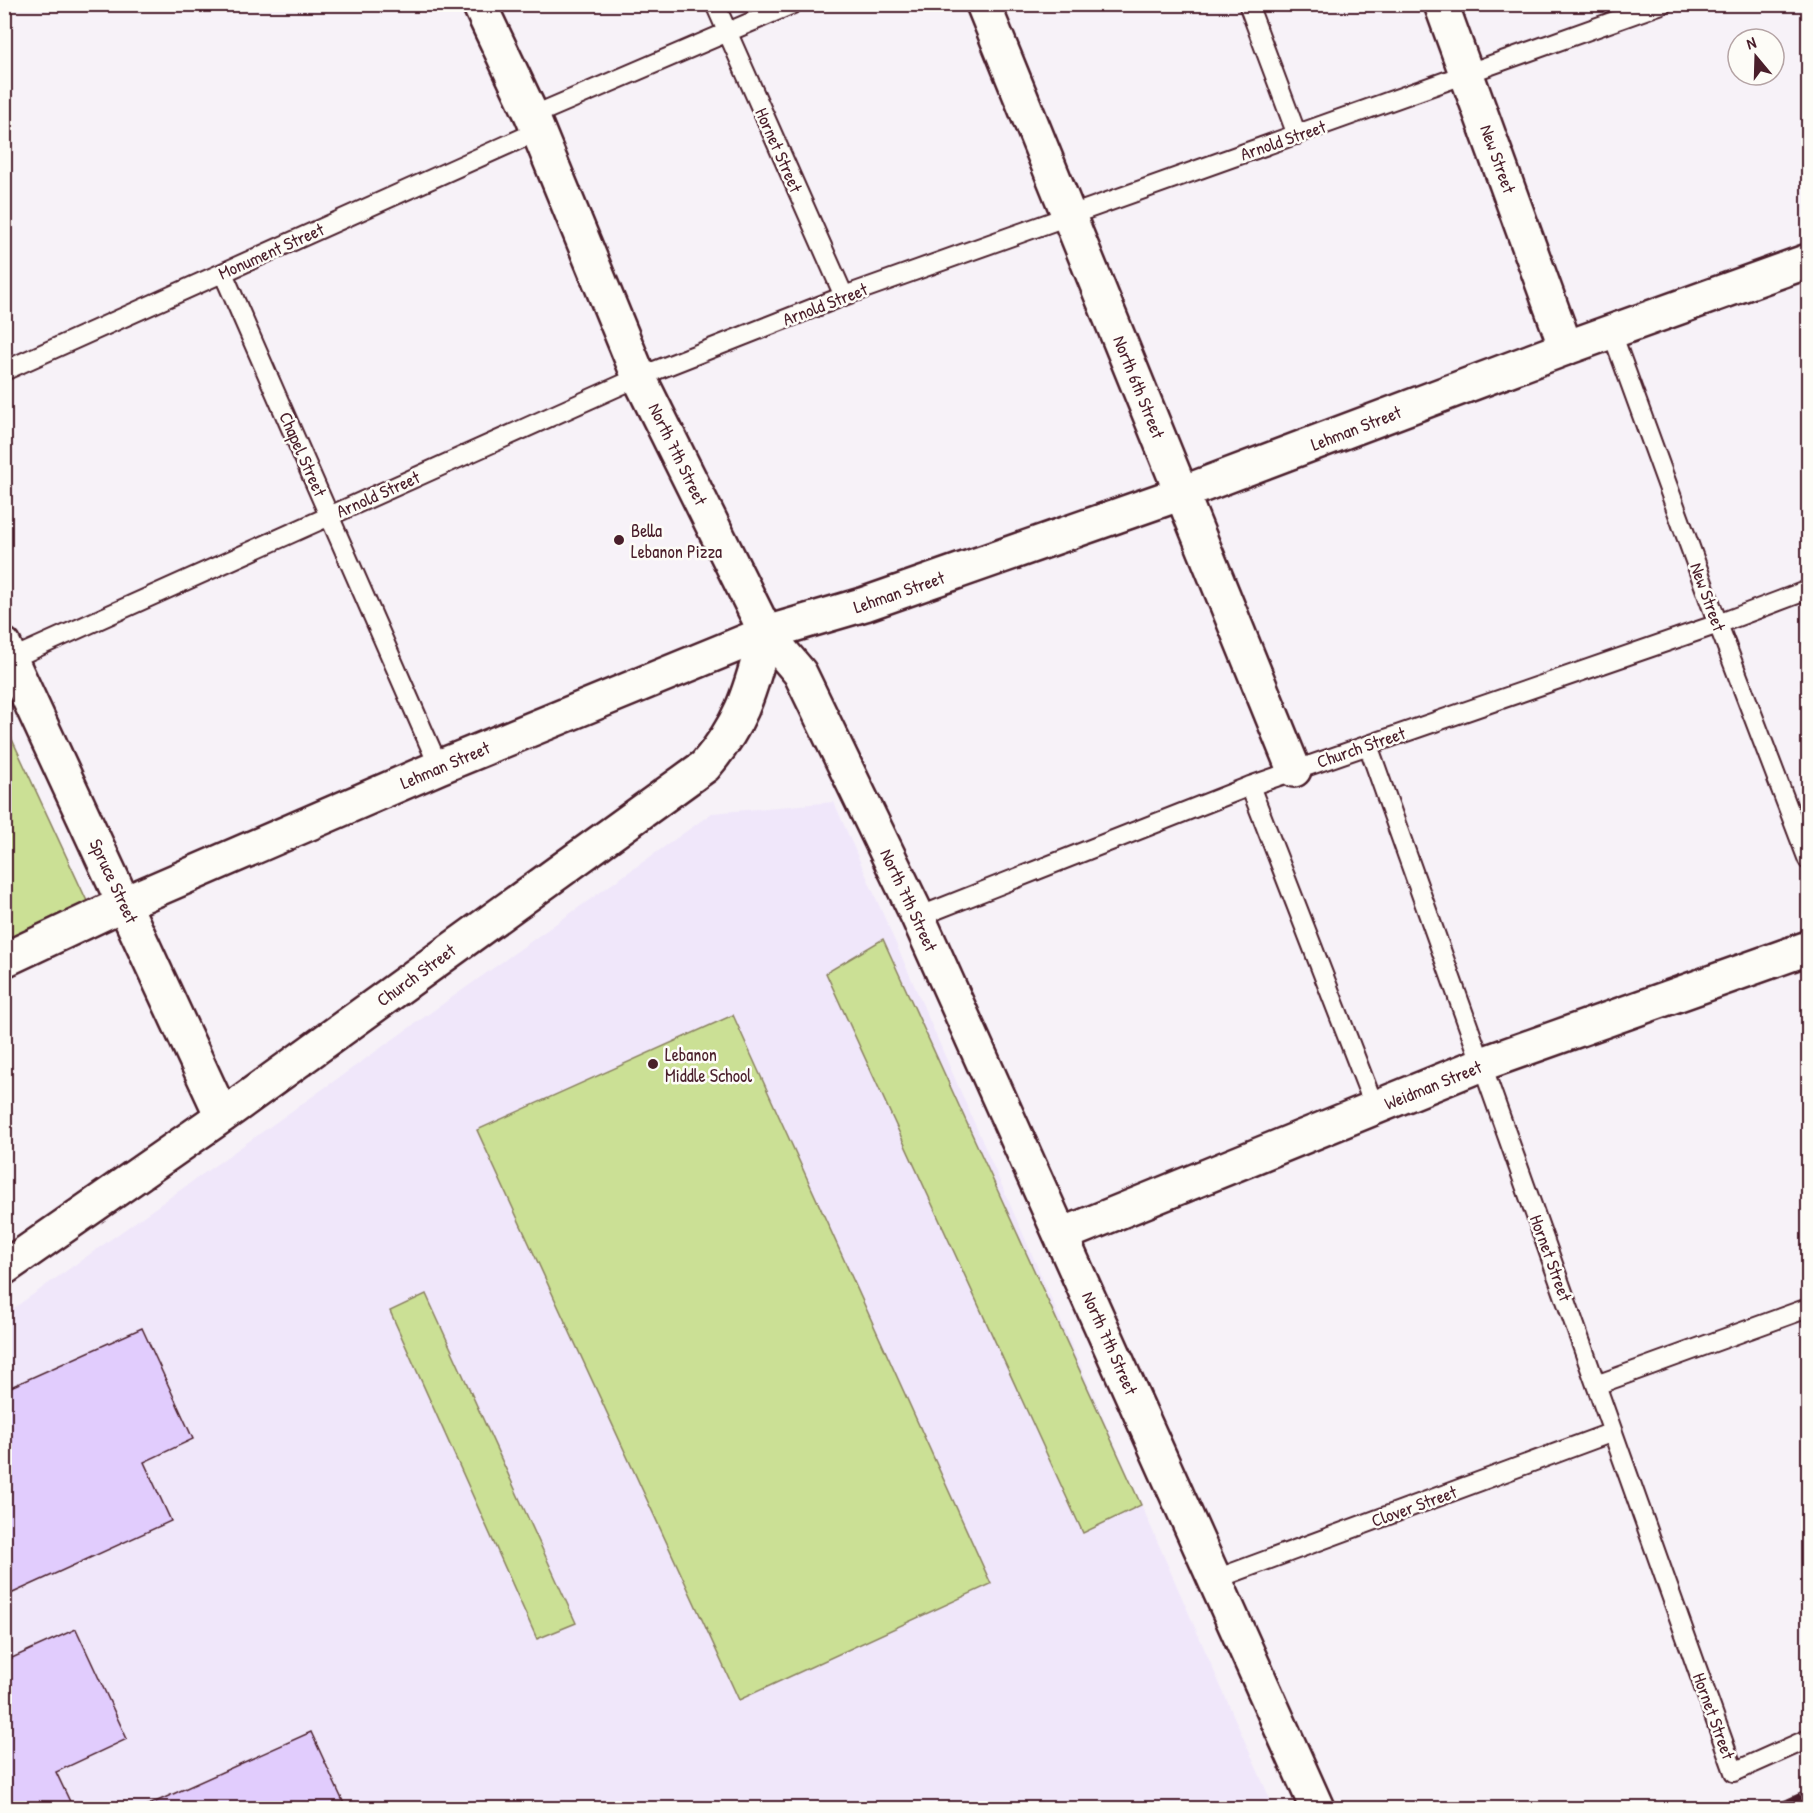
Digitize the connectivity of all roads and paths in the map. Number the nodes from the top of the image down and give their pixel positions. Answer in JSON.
{"nodes":[{"id":1,"x":479,"y":4,"type":"edge"},
{"id":2,"x":715,"y":4,"type":"edge"},
{"id":3,"x":793,"y":4,"type":"edge"},
{"id":4,"x":983,"y":4,"type":"edge"},
{"id":5,"x":1248,"y":4,"type":"edge"},
{"id":6,"x":1441,"y":4,"type":"edge"},
{"id":7,"x":1662,"y":4,"type":"edge"},
{"id":8,"x":727,"y":33,"type":"junction"},
{"id":9,"x":1467,"y":75,"type":"junction"},
{"id":10,"x":535,"y":124,"type":"junction"},
{"id":11,"x":1297,"y":135,"type":"junction"},
{"id":12,"x":1069,"y":215,"type":"junction"},
{"id":13,"x":1809,"y":261,"type":"edge"},
{"id":14,"x":223,"y":273,"type":"junction"},
{"id":15,"x":844,"y":296,"type":"junction"},
{"id":16,"x":1612,"y":333,"type":"junction"},
{"id":17,"x":1566,"y":348,"type":"junction"},
{"id":18,"x":4,"y":371,"type":"edge"},
{"id":19,"x":639,"y":377,"type":"junction"},
{"id":20,"x":1182,"y":493,"type":"junction"},
{"id":21,"x":330,"y":516,"type":"junction"},
{"id":22,"x":1809,"y":590,"type":"edge"},
{"id":23,"x":1718,"y":624,"type":"junction"},
{"id":24,"x":766,"y":633,"type":"junction"},
{"id":25,"x":8,"y":652,"type":"edge"},
{"id":26,"x":1368,"y":745,"type":"junction"},
{"id":27,"x":439,"y":767,"type":"junction"},
{"id":28,"x":1294,"y":770,"type":"junction"},
{"id":29,"x":1250,"y":786,"type":"junction"},
{"id":30,"x":1809,"y":860,"type":"edge"},
{"id":31,"x":124,"y":903,"type":"junction"},
{"id":32,"x":918,"y":917,"type":"junction"},
{"id":33,"x":1809,"y":948,"type":"edge"},
{"id":34,"x":4,"y":960,"type":"edge"},
{"id":35,"x":1482,"y":1064,"type":"junction"},
{"id":36,"x":1375,"y":1108,"type":"junction"},
{"id":37,"x":222,"y":1116,"type":"junction"},
{"id":38,"x":1062,"y":1235,"type":"junction"},
{"id":39,"x":4,"y":1268,"type":"edge"},
{"id":40,"x":1809,"y":1308,"type":"edge"},
{"id":41,"x":1596,"y":1385,"type":"junction"},
{"id":42,"x":1613,"y":1432,"type":"junction"},
{"id":43,"x":1216,"y":1579,"type":"junction"},
{"id":44,"x":1809,"y":1739,"type":"edge"},
{"id":45,"x":1317,"y":1809,"type":"edge"}],
"edges":[{"from":1,"to":10,"type":"street","name":"North 7th Street"},
{"from":2,"to":8,"type":"lane","name":"Hornet Street"},
{"from":3,"to":8,"type":"lane","name":"Monument Street"},
{"from":4,"to":12,"type":"street","name":"North 6th Street"},
{"from":5,"to":11,"type":"lane"},
{"from":6,"to":9,"type":"street","name":"New Street"},
{"from":7,"to":9,"type":"lane","name":"Arnold Street"},
{"from":8,"to":10,"type":"lane","name":"Monument Street"},
{"from":8,"to":15,"type":"lane","name":"Hornet Street"},
{"from":9,"to":11,"type":"lane","name":"Arnold Street"},
{"from":9,"to":17,"type":"street","name":"New Street"},
{"from":10,"to":14,"type":"lane","name":"Monument Street"},
{"from":10,"to":19,"type":"street","name":"North 7th Street"},
{"from":11,"to":12,"type":"lane","name":"Arnold Street"},
{"from":12,"to":15,"type":"lane","name":"Arnold Street"},
{"from":12,"to":20,"type":"street","name":"North 6th Street"},
{"from":13,"to":16,"type":"street","name":"Lehman Street"},
{"from":14,"to":18,"type":"lane","name":"Monument Street"},
{"from":14,"to":21,"type":"lane","name":"Chapel Street"},
{"from":15,"to":19,"type":"lane","name":"Arnold Street"},
{"from":16,"to":17,"type":"street","name":"Lehman Street"},
{"from":16,"to":23,"type":"lane","name":"New Street"},
{"from":17,"to":20,"type":"street","name":"Lehman Street"},
{"from":19,"to":21,"type":"lane","name":"Arnold Street"},
{"from":19,"to":24,"type":"street","name":"North 7th Street"},
{"from":20,"to":24,"type":"street","name":"Lehman Street"},
{"from":20,"to":28,"type":"street","name":"North 6th Street"},
{"from":21,"to":25,"type":"lane","name":"Arnold Street"},
{"from":21,"to":27,"type":"lane","name":"Chapel Street"},
{"from":22,"to":23,"type":"lane","name":"Church Street"},
{"from":23,"to":26,"type":"lane","name":"Church Street"},
{"from":23,"to":30,"type":"lane","name":"New Street"},
{"from":24,"to":27,"type":"street","name":"Lehman Street"},
{"from":24,"to":32,"type":"street","name":"North 7th Street"},
{"from":24,"to":37,"type":"street","name":"Church Street"},
{"from":25,"to":31,"type":"street","name":"Spruce Street"},
{"from":26,"to":28,"type":"lane","name":"Church Street"},
{"from":26,"to":35,"type":"lane","name":"Hornet Street"},
{"from":27,"to":31,"type":"street","name":"Lehman Street"},
{"from":28,"to":29,"type":"lane","name":"Church Street"},
{"from":29,"to":32,"type":"lane","name":"Church Street"},
{"from":29,"to":36,"type":"lane"},
{"from":31,"to":34,"type":"street","name":"Lehman Street"},
{"from":31,"to":37,"type":"street","name":"Spruce Street"},
{"from":32,"to":38,"type":"street","name":"North 7th Street"},
{"from":33,"to":35,"type":"street","name":"Weidman Street"},
{"from":35,"to":36,"type":"street","name":"Weidman Street"},
{"from":35,"to":41,"type":"lane","name":"Hornet Street"},
{"from":36,"to":38,"type":"street","name":"Weidman Street"},
{"from":37,"to":39,"type":"street","name":"Church Street"},
{"from":38,"to":43,"type":"street","name":"North 7th Street"},
{"from":40,"to":41,"type":"lane"},
{"from":41,"to":42,"type":"lane","name":"Hornet Street"},
{"from":42,"to":43,"type":"lane","name":"Clover Street"},
{"from":42,"to":44,"type":"lane","name":"Hornet Street"},
{"from":43,"to":45,"type":"street","name":"North 7th Street"}]}
